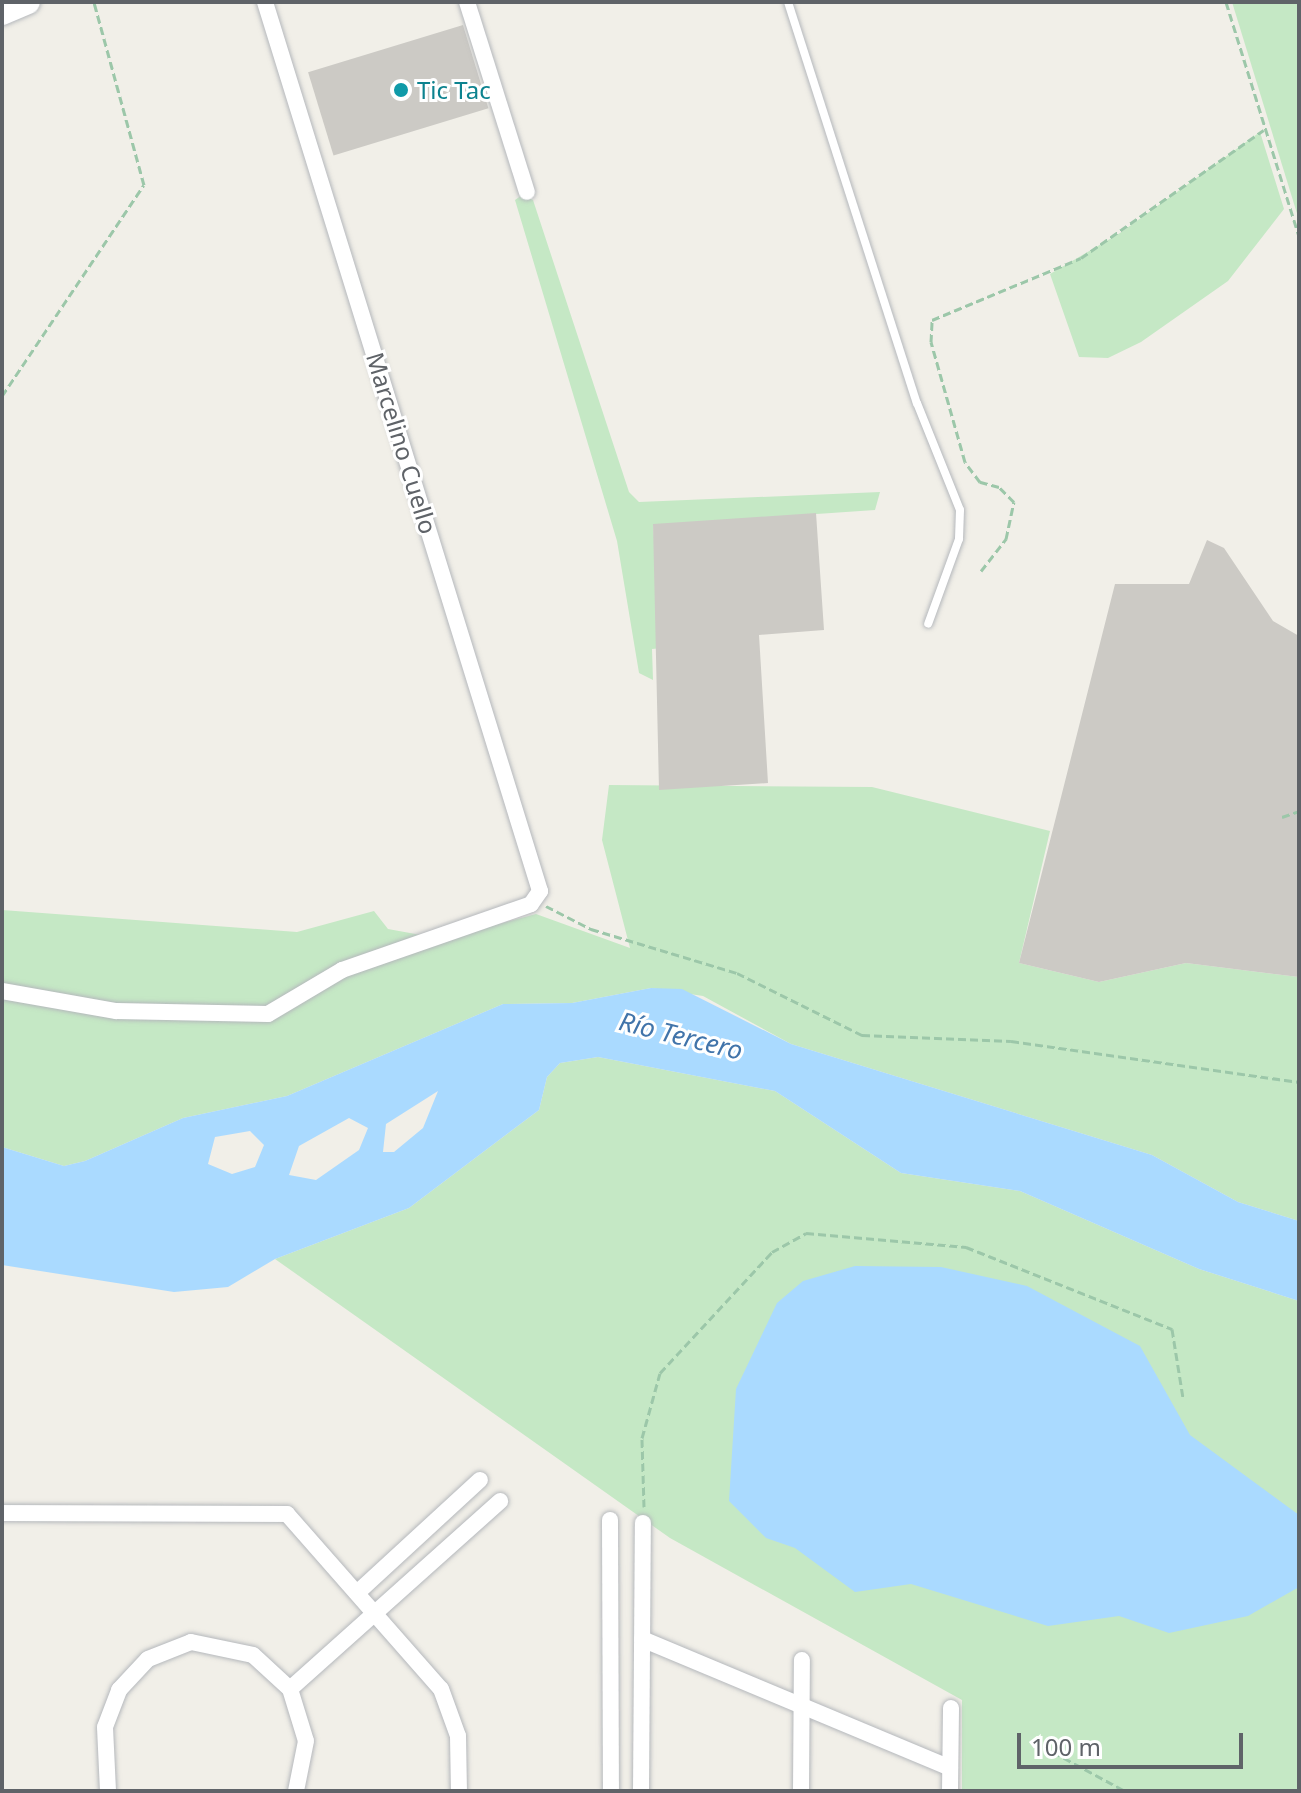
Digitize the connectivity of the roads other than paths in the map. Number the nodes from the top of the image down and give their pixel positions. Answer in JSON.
{"nodes":[{"id":1,"x":28,"y":2,"type":"edge"},
{"id":2,"x":467,"y":2,"type":"edge"},
{"id":3,"x":788,"y":2,"type":"edge"},
{"id":4,"x":264,"y":4,"type":"edge"},
{"id":5,"x":2,"y":13,"type":"edge"},
{"id":6,"x":527,"y":192,"type":"dead end"},
{"id":7,"x":928,"y":624,"type":"dead end"},
{"id":8,"x":2,"y":991,"type":"edge"},
{"id":9,"x":480,"y":1480,"type":"dead end"},
{"id":10,"x":500,"y":1501,"type":"dead end"},
{"id":11,"x":2,"y":1513,"type":"edge"},
{"id":12,"x":610,"y":1520,"type":"dead end"},
{"id":13,"x":643,"y":1523,"type":"road end"},
{"id":14,"x":357,"y":1593,"type":"junction"},
{"id":15,"x":375,"y":1613,"type":"junction"},
{"id":16,"x":642,"y":1639,"type":"junction"},
{"id":17,"x":802,"y":1660,"type":"dead end"},
{"id":18,"x":290,"y":1689,"type":"junction"},
{"id":19,"x":802,"y":1705,"type":"junction"},
{"id":20,"x":951,"y":1708,"type":"dead end"},
{"id":21,"x":950,"y":1768,"type":"junction"},
{"id":22,"x":108,"y":1791,"type":"edge"},
{"id":23,"x":296,"y":1791,"type":"edge"},
{"id":24,"x":459,"y":1791,"type":"edge"},
{"id":25,"x":611,"y":1791,"type":"edge"},
{"id":26,"x":641,"y":1791,"type":"edge"},
{"id":27,"x":801,"y":1791,"type":"edge"},
{"id":28,"x":950,"y":1791,"type":"edge"}],
"edges":[{"from":1,"to":5,"type":"main road"},
{"from":2,"to":6,"type":"street"},
{"from":3,"to":7,"type":"lane"},
{"from":4,"to":8,"type":"street","name":"Marcelino Cuello"},
{"from":9,"to":14,"type":"street"},
{"from":10,"to":15,"type":"street"},
{"from":11,"to":14,"type":"street"},
{"from":12,"to":25,"type":"street"},
{"from":13,"to":16,"type":"street"},
{"from":14,"to":15,"type":"street"},
{"from":15,"to":18,"type":"street"},
{"from":15,"to":24,"type":"street"},
{"from":16,"to":19,"type":"street"},
{"from":16,"to":26,"type":"street"},
{"from":17,"to":19,"type":"street"},
{"from":18,"to":22,"type":"street"},
{"from":18,"to":23,"type":"street"},
{"from":19,"to":21,"type":"street"},
{"from":19,"to":27,"type":"street"},
{"from":20,"to":21,"type":"street"},
{"from":21,"to":28,"type":"street"}]}
